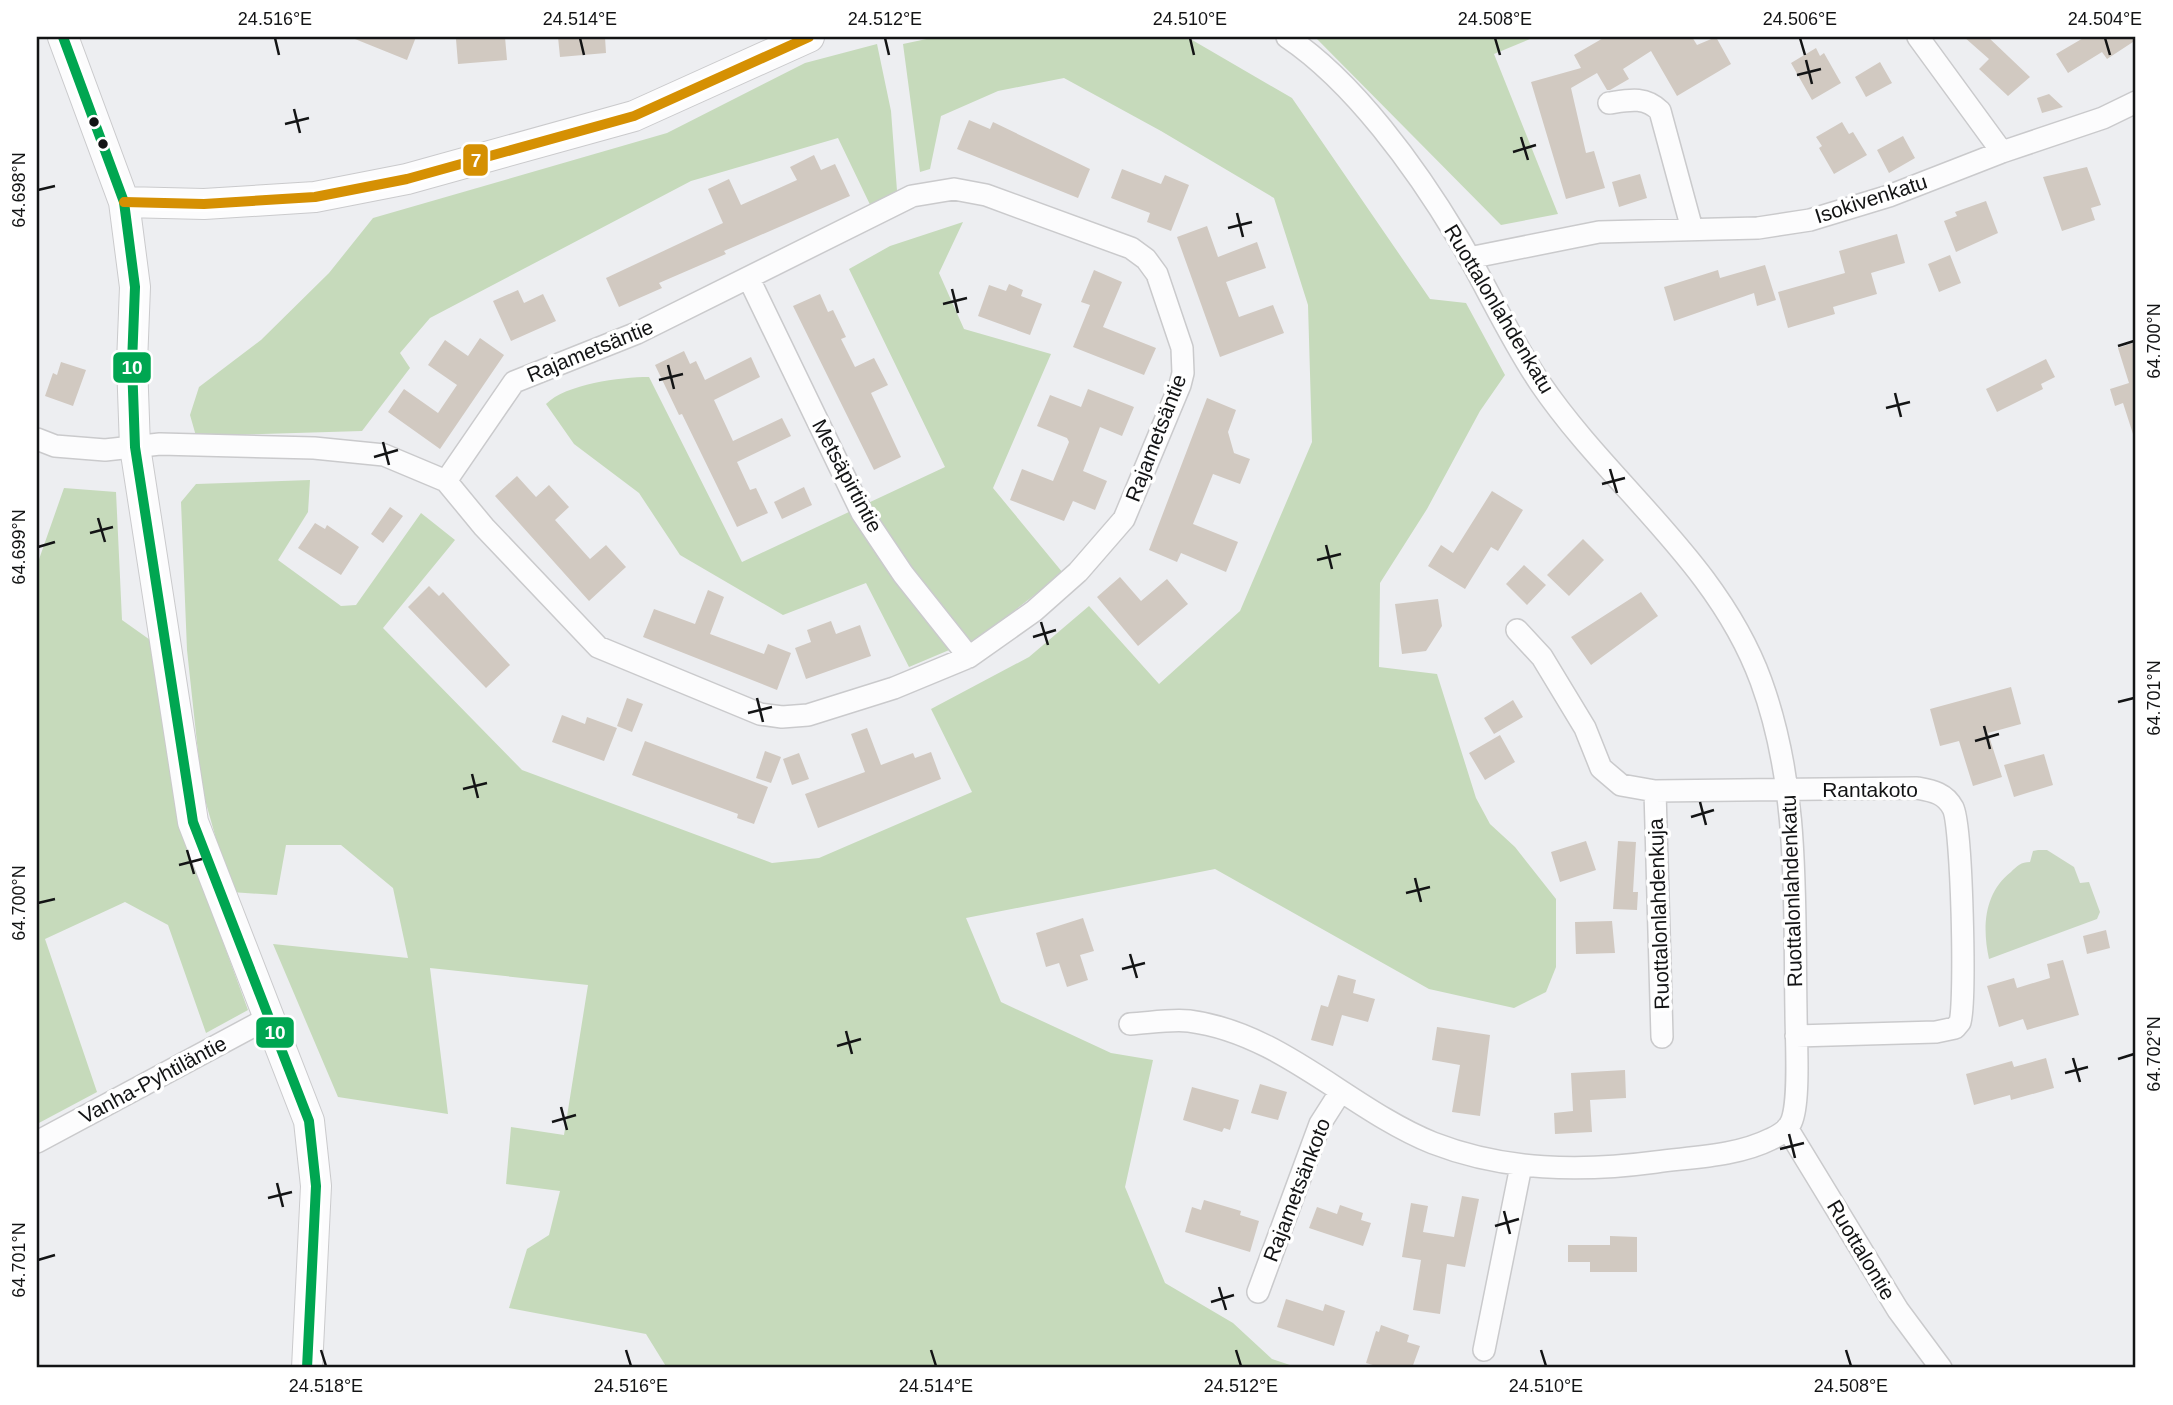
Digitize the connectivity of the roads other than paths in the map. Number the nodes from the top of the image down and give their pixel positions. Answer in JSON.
{"nodes":[{"id":1,"x":63,"y":37,"type":"edge"},
{"id":2,"x":809,"y":37,"type":"edge"},
{"id":3,"x":1287,"y":37,"type":"edge"},
{"id":4,"x":1918,"y":37,"type":"edge"},
{"id":5,"x":2136,"y":102,"type":"edge"},
{"id":6,"x":1609,"y":103,"type":"dead end"},
{"id":7,"x":2002,"y":152,"type":"junction"},
{"id":8,"x":124,"y":202,"type":"junction"},
{"id":9,"x":1692,"y":229,"type":"junction"},
{"id":10,"x":1469,"y":258,"type":"junction"},
{"id":11,"x":749,"y":279,"type":"junction"},
{"id":12,"x":37,"y":439,"type":"edge"},
{"id":13,"x":135,"y":447,"type":"junction"},
{"id":14,"x":446,"y":481,"type":"junction"},
{"id":15,"x":1517,"y":630,"type":"dead end"},
{"id":16,"x":969,"y":657,"type":"junction"},
{"id":17,"x":1656,"y":791,"type":"junction"},
{"id":18,"x":1789,"y":791,"type":"junction"},
{"id":19,"x":270,"y":1017,"type":"junction"},
{"id":20,"x":1130,"y":1024,"type":"dead end"},
{"id":21,"x":1796,"y":1036,"type":"junction"},
{"id":22,"x":1662,"y":1037,"type":"dead end"},
{"id":23,"x":1341,"y":1091,"type":"junction"},
{"id":24,"x":1787,"y":1128,"type":"junction"},
{"id":25,"x":37,"y":1142,"type":"edge"},
{"id":26,"x":1521,"y":1166,"type":"junction"},
{"id":27,"x":1258,"y":1292,"type":"dead end"},
{"id":28,"x":1484,"y":1350,"type":"dead end"},
{"id":29,"x":307,"y":1368,"type":"edge"},
{"id":30,"x":1941,"y":1368,"type":"edge"}],
"edges":[{"from":1,"to":8,"type":"street"},
{"from":2,"to":8,"type":"street"},
{"from":3,"to":10,"type":"street","name":"Ruottalonlahdenkatu"},
{"from":4,"to":7,"type":"street"},
{"from":5,"to":7,"type":"street","name":"Isokivenkatu"},
{"from":6,"to":9,"type":"street"},
{"from":7,"to":9,"type":"street","name":"Isokivenkatu"},
{"from":8,"to":13,"type":"street"},
{"from":9,"to":10,"type":"street","name":"Isokivenkatu"},
{"from":10,"to":18,"type":"street","name":"Ruottalonlahdenkatu"},
{"from":11,"to":14,"type":"street","name":"Rajametsäntie"},
{"from":11,"to":16,"type":"street","name":"Metsäpirtintie"},
{"from":11,"to":16,"type":"street","name":"Rajametsäntie"},
{"from":12,"to":13,"type":"street","name":"Rajametsäntie"},
{"from":13,"to":14,"type":"street","name":"Rajametsäntie"},
{"from":13,"to":19,"type":"street"},
{"from":14,"to":16,"type":"street","name":"Rajametsäntie"},
{"from":15,"to":17,"type":"street","name":"Rantakoto"},
{"from":17,"to":18,"type":"street","name":"Rantakoto"},
{"from":17,"to":22,"type":"street","name":"Ruottalonlahdenkuja"},
{"from":18,"to":21,"type":"street","name":"Ruottalonlahdenkatu"},
{"from":18,"to":21,"type":"street","name":"Rantakoto"},
{"from":19,"to":25,"type":"street","name":"Vanha-Pyhtiläntie"},
{"from":19,"to":29,"type":"street"},
{"from":20,"to":23,"type":"street"},
{"from":21,"to":24,"type":"street","name":"Ruottalonlahdenkatu"},
{"from":23,"to":26,"type":"street"},
{"from":23,"to":27,"type":"street","name":"Rajametsänkoto"},
{"from":24,"to":26,"type":"street"},
{"from":24,"to":30,"type":"street","name":"Ruottalontie"},
{"from":26,"to":28,"type":"street"}]}
